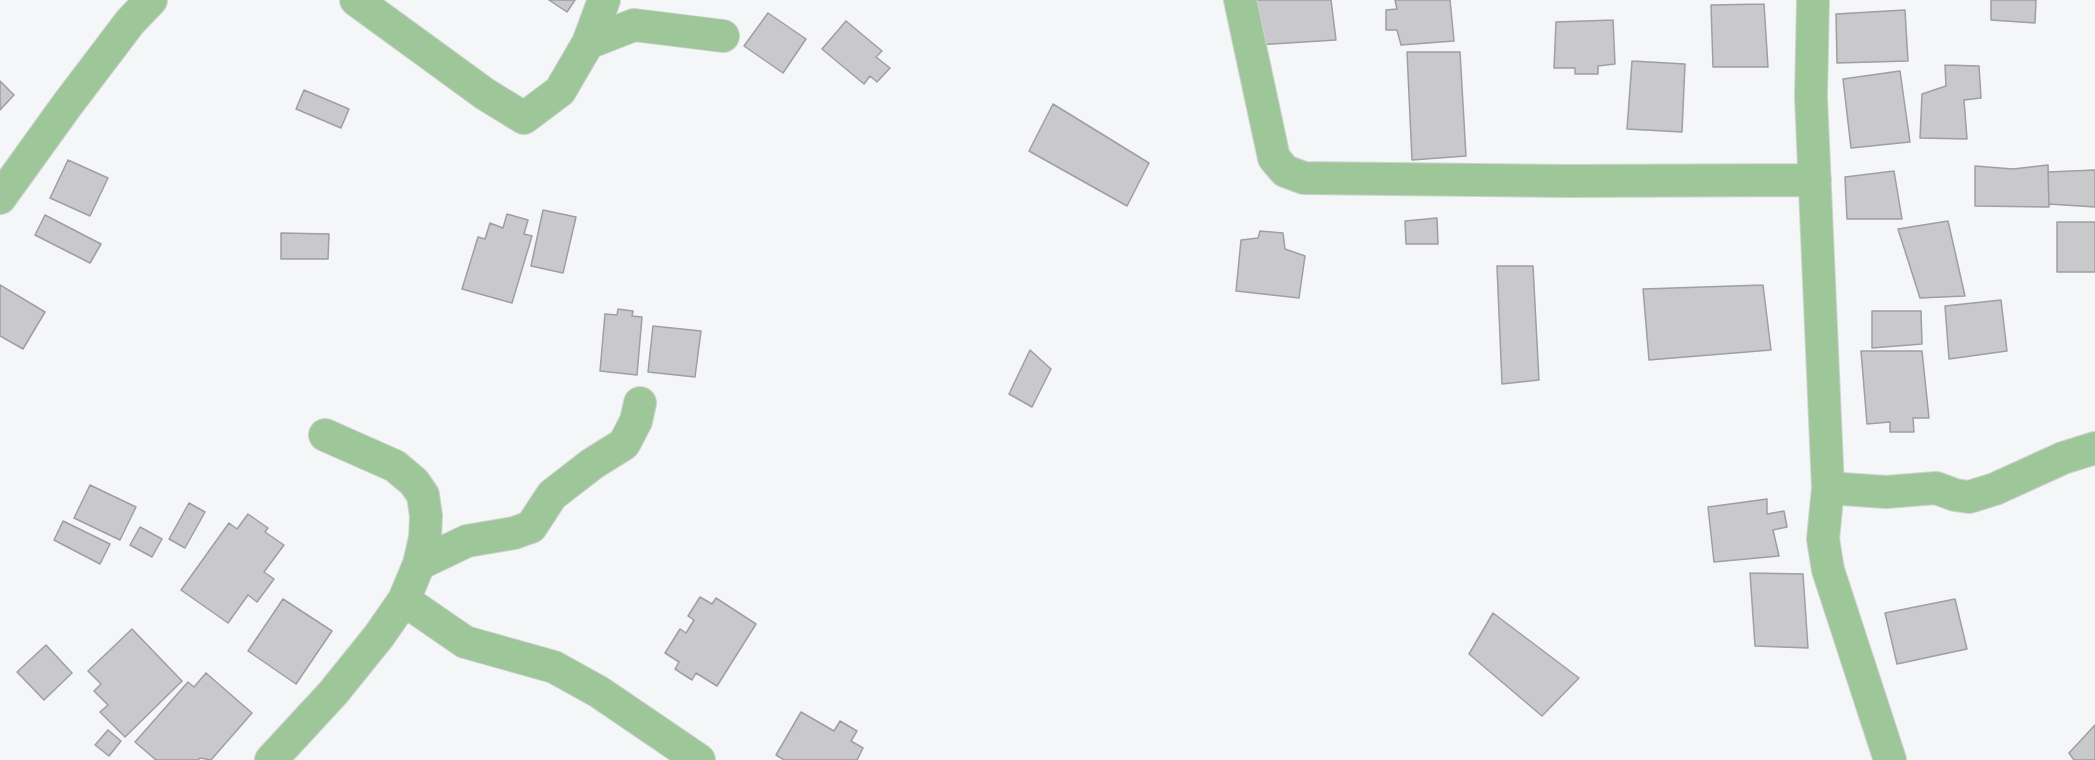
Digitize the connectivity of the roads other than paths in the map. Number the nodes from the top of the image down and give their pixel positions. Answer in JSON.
{"nodes":[{"id":1,"x":151,"y":0,"type":"edge"},
{"id":2,"x":356,"y":0,"type":"edge"},
{"id":3,"x":604,"y":0,"type":"edge"},
{"id":4,"x":1240,"y":0,"type":"edge"},
{"id":5,"x":1813,"y":0,"type":"edge"},
{"id":6,"x":723,"y":36,"type":"dead end"},
{"id":7,"x":588,"y":44,"type":"junction"},
{"id":8,"x":1815,"y":180,"type":"junction"},
{"id":9,"x":0,"y":198,"type":"edge"},
{"id":10,"x":640,"y":403,"type":"dead end"},
{"id":11,"x":325,"y":435,"type":"dead end"},
{"id":12,"x":2095,"y":448,"type":"edge"},
{"id":13,"x":1828,"y":488,"type":"junction"},
{"id":14,"x":419,"y":564,"type":"junction"},
{"id":15,"x":404,"y":600,"type":"junction"},
{"id":16,"x":271,"y":760,"type":"edge"},
{"id":17,"x":699,"y":760,"type":"edge"},
{"id":18,"x":1890,"y":760,"type":"edge"}],
"edges":[{"from":1,"to":9,"type":"street"},
{"from":2,"to":7,"type":"street"},
{"from":3,"to":7,"type":"street"},
{"from":4,"to":8,"type":"street"},
{"from":5,"to":8,"type":"street"},
{"from":6,"to":7,"type":"street"},
{"from":8,"to":13,"type":"street"},
{"from":10,"to":14,"type":"street"},
{"from":11,"to":14,"type":"street"},
{"from":12,"to":13,"type":"street"},
{"from":13,"to":18,"type":"street"},
{"from":14,"to":15,"type":"street"},
{"from":15,"to":16,"type":"street"},
{"from":15,"to":17,"type":"street"}]}
